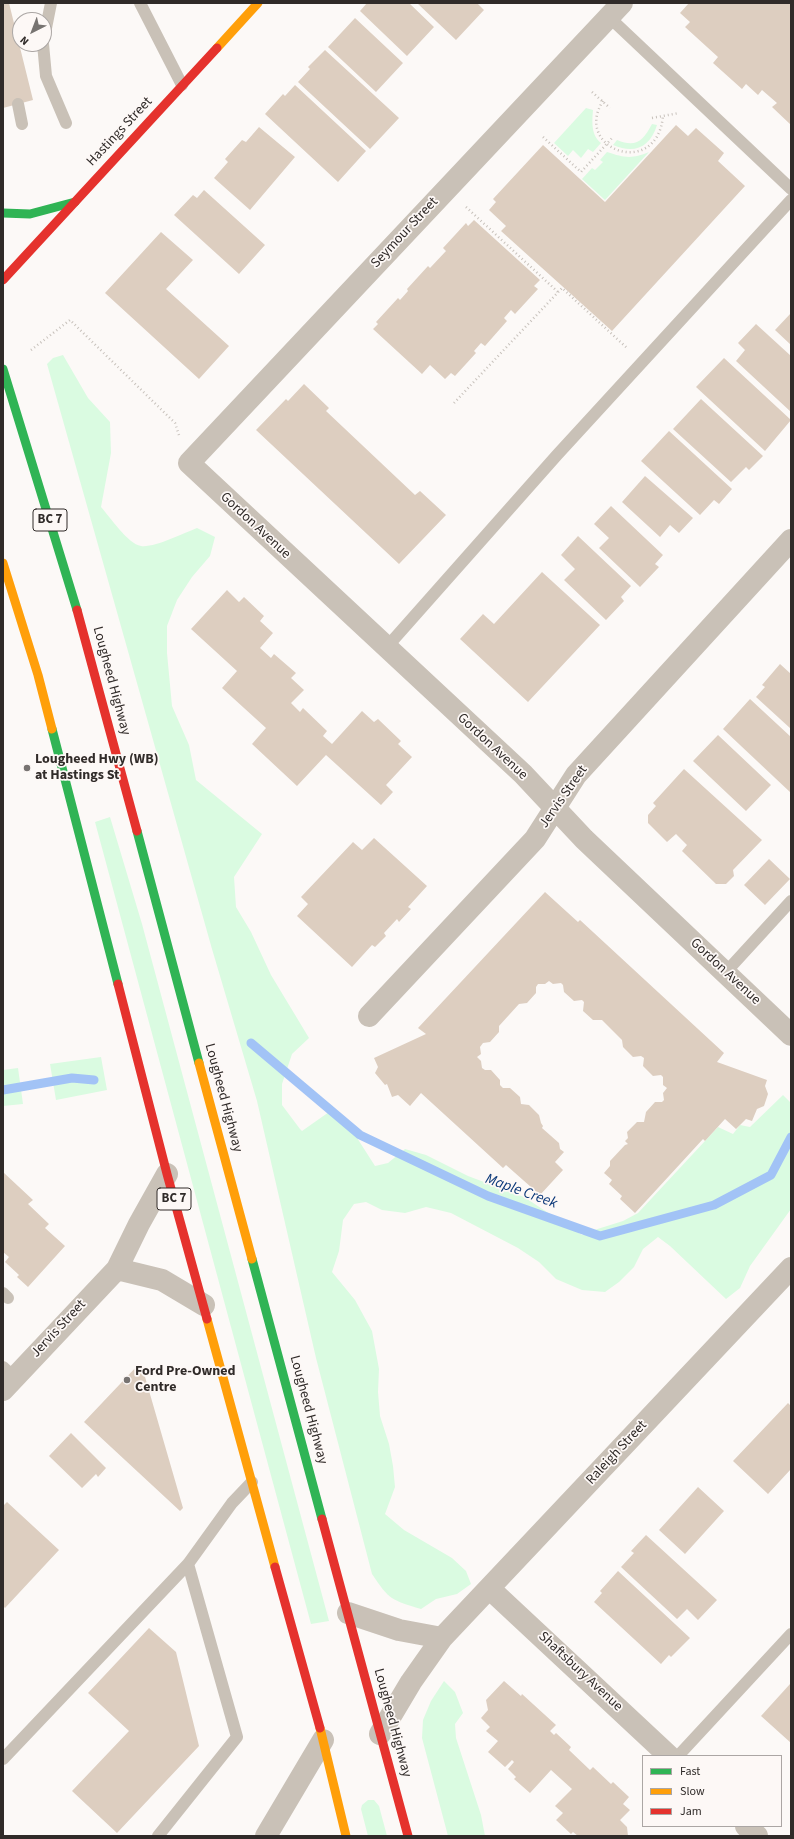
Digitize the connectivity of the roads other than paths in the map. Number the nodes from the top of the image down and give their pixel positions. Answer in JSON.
{"nodes":[{"id":1,"x":140,"y":3,"type":"edge"},
{"id":2,"x":258,"y":3,"type":"edge"},
{"id":3,"x":615,"y":10,"type":"edge"},
{"id":4,"x":44,"y":52,"type":"edge"},
{"id":5,"x":182,"y":85,"type":"junction"},
{"id":6,"x":18,"y":104,"type":"dead end"},
{"id":7,"x":66,"y":123,"type":"dead end"},
{"id":8,"x":22,"y":124,"type":"dead end"},
{"id":9,"x":791,"y":189,"type":"edge"},
{"id":10,"x":791,"y":200,"type":"edge"},
{"id":11,"x":74,"y":202,"type":"junction"},
{"id":12,"x":3,"y":213,"type":"edge"},
{"id":13,"x":3,"y":280,"type":"edge"},
{"id":14,"x":3,"y":369,"type":"edge"},
{"id":15,"x":189,"y":463,"type":"joint"},
{"id":16,"x":791,"y":540,"type":"edge"},
{"id":17,"x":3,"y":563,"type":"edge"},
{"id":18,"x":386,"y":648,"type":"junction"},
{"id":19,"x":555,"y":809,"type":"junction"},
{"id":20,"x":791,"y":901,"type":"edge"},
{"id":21,"x":726,"y":972,"type":"junction"},
{"id":22,"x":369,"y":1016,"type":"dead end"},
{"id":23,"x":791,"y":1035,"type":"edge"},
{"id":24,"x":167,"y":1174,"type":"junction"},
{"id":25,"x":791,"y":1268,"type":"edge"},
{"id":26,"x":117,"y":1269,"type":"junction"},
{"id":27,"x":204,"y":1305,"type":"junction"},
{"id":28,"x":7,"y":1378,"type":"edge"},
{"id":29,"x":252,"y":1482,"type":"junction"},
{"id":30,"x":188,"y":1564,"type":"junction"},
{"id":31,"x":490,"y":1589,"type":"junction"},
{"id":32,"x":348,"y":1613,"type":"junction"},
{"id":33,"x":791,"y":1634,"type":"edge"},
{"id":34,"x":442,"y":1638,"type":"junction"},
{"id":35,"x":380,"y":1734,"type":"junction"},
{"id":36,"x":323,"y":1740,"type":"junction"},
{"id":37,"x":668,"y":1755,"type":"edge"},
{"id":38,"x":679,"y":1755,"type":"edge"},
{"id":39,"x":3,"y":1759,"type":"edge"},
{"id":40,"x":747,"y":1827,"type":"edge"},
{"id":41,"x":158,"y":1836,"type":"edge"},
{"id":42,"x":266,"y":1836,"type":"edge"},
{"id":43,"x":346,"y":1836,"type":"edge"},
{"id":44,"x":408,"y":1836,"type":"edge"},
{"id":45,"x":756,"y":1836,"type":"edge"}],
"edges":[{"from":1,"to":5,"type":"lane"},
{"from":2,"to":5,"type":"main road","name":"Hastings Street"},
{"from":3,"to":9,"type":"lane"},
{"from":3,"to":15,"type":"street","name":"Seymour Street"},
{"from":4,"to":7,"type":"lane"},
{"from":5,"to":11,"type":"main road","name":"Hastings Street"},
{"from":6,"to":8,"type":"lane"},
{"from":10,"to":18,"type":"lane"},
{"from":11,"to":12,"type":"main road"},
{"from":11,"to":13,"type":"main road","name":"Hastings Street"},
{"from":14,"to":32,"type":"main road","name":"Lougheed Highway","number":"BC 7"},
{"from":15,"to":18,"type":"street","name":"Gordon Avenue"},
{"from":16,"to":19,"type":"street","name":"Jervis Street"},
{"from":17,"to":24,"type":"main road","number":"BC 7"},
{"from":18,"to":19,"type":"street","name":"Gordon Avenue"},
{"from":19,"to":21,"type":"street","name":"Gordon Avenue"},
{"from":19,"to":22,"type":"street","name":"Jervis Street"},
{"from":20,"to":21,"type":"lane"},
{"from":21,"to":23,"type":"street","name":"Gordon Avenue"},
{"from":24,"to":26,"type":"street","name":"Jervis Street"},
{"from":24,"to":27,"type":"main road","number":"BC 7"},
{"from":25,"to":31,"type":"street","name":"Raleigh Street"},
{"from":26,"to":27,"type":"street"},
{"from":26,"to":28,"type":"street","name":"Jervis Street"},
{"from":27,"to":29,"type":"main road","number":"BC 7"},
{"from":29,"to":30,"type":"lane"},
{"from":29,"to":36,"type":"main road","number":"BC 7"},
{"from":30,"to":39,"type":"lane"},
{"from":30,"to":41,"type":"lane"},
{"from":31,"to":34,"type":"street","name":"Raleigh Street"},
{"from":31,"to":37,"type":"street","name":"Shaftsbury Avenue"},
{"from":32,"to":34,"type":"street"},
{"from":32,"to":35,"type":"main road","name":"Lougheed Highway","number":"BC 7"},
{"from":33,"to":38,"type":"lane"},
{"from":34,"to":35,"type":"street","name":"Raleigh Street"},
{"from":35,"to":44,"type":"main road","name":"Lougheed Highway","number":"BC 7"},
{"from":36,"to":42,"type":"street"},
{"from":36,"to":43,"type":"main road","number":"BC 7"},
{"from":40,"to":45,"type":"street"}]}
